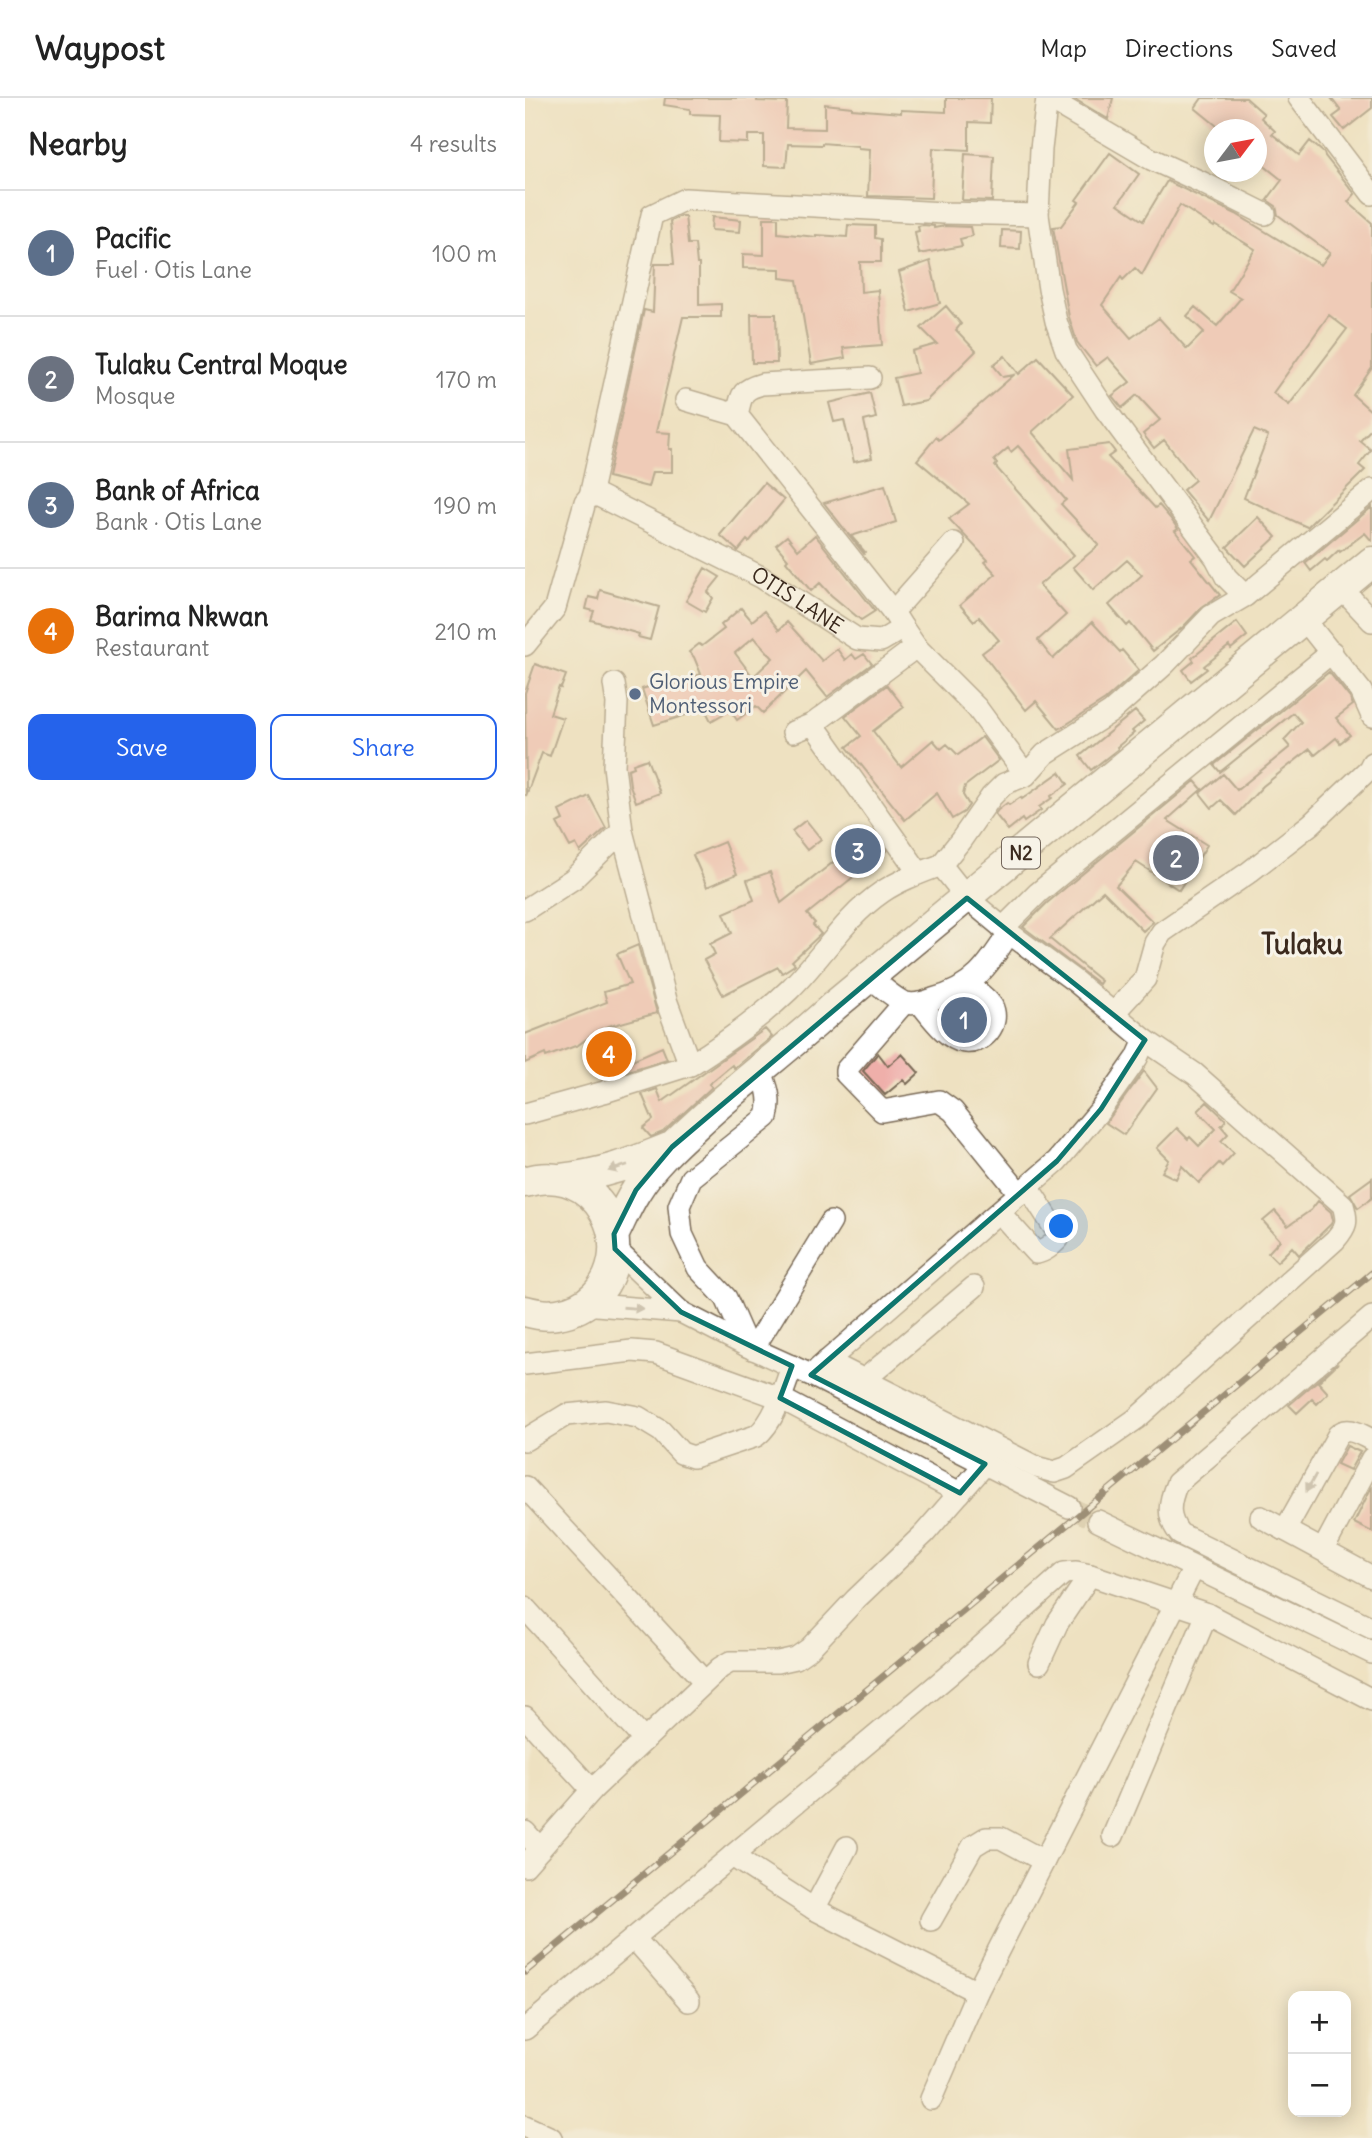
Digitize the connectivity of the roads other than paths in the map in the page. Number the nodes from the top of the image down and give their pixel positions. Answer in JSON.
{"nodes":[{"id":1,"x":1047,"y":98,"type":"edge"},
{"id":2,"x":1299,"y":98,"type":"edge"},
{"id":3,"x":1372,"y":194,"type":"edge"},
{"id":4,"x":1265,"y":214,"type":"dead end"},
{"id":5,"x":1038,"y":215,"type":"junction"},
{"id":6,"x":870,"y":378,"type":"dead end"},
{"id":7,"x":687,"y":400,"type":"dead end"},
{"id":8,"x":737,"y":415,"type":"junction"},
{"id":9,"x":1372,"y":490,"type":"edge"},
{"id":10,"x":590,"y":496,"type":"junction"},
{"id":11,"x":954,"y":543,"type":"dead end"},
{"id":12,"x":1372,"y":562,"type":"edge"},
{"id":13,"x":1341,"y":588,"type":"junction"},
{"id":14,"x":1245,"y":596,"type":"junction"},
{"id":15,"x":1304,"y":619,"type":"junction"},
{"id":16,"x":898,"y":620,"type":"junction"},
{"id":17,"x":1372,"y":621,"type":"edge"},
{"id":18,"x":525,"y":645,"type":"edge"},
{"id":19,"x":916,"y":647,"type":"junction"},
{"id":20,"x":1332,"y":652,"type":"junction"},
{"id":21,"x":614,"y":684,"type":"dead end"},
{"id":22,"x":1372,"y":716,"type":"edge"},
{"id":23,"x":813,"y":724,"type":"junction"},
{"id":24,"x":793,"y":732,"type":"dead end"},
{"id":25,"x":1372,"y":764,"type":"edge"},
{"id":26,"x":1026,"y":775,"type":"junction"},
{"id":27,"x":622,"y":831,"type":"junction"},
{"id":28,"x":941,"y":865,"type":"junction"},
{"id":29,"x":919,"y":873,"type":"junction"},
{"id":30,"x":967,"y":898,"type":"junction"},
{"id":31,"x":525,"y":910,"type":"edge"},
{"id":32,"x":1006,"y":930,"type":"junction"},
{"id":33,"x":870,"y":977,"type":"junction"},
{"id":34,"x":968,"y":984,"type":"junction"},
{"id":35,"x":912,"y":1003,"type":"junction"},
{"id":36,"x":1113,"y":1014,"type":"junction"},
{"id":37,"x":1145,"y":1040,"type":"junction"},
{"id":38,"x":689,"y":1065,"type":"junction"},
{"id":39,"x":760,"y":1069,"type":"junction"},
{"id":40,"x":525,"y":1114,"type":"edge"},
{"id":41,"x":672,"y":1147,"type":"junction"},
{"id":42,"x":561,"y":1180,"type":"junction"},
{"id":43,"x":525,"y":1182,"type":"edge"},
{"id":44,"x":1024,"y":1190,"type":"junction"},
{"id":45,"x":999,"y":1212,"type":"junction"},
{"id":46,"x":831,"y":1222,"type":"dead end"},
{"id":47,"x":615,"y":1242,"type":"junction"},
{"id":48,"x":974,"y":1287,"type":"dead end"},
{"id":49,"x":584,"y":1304,"type":"junction"},
{"id":50,"x":681,"y":1312,"type":"junction"},
{"id":51,"x":530,"y":1315,"type":"edge"},
{"id":52,"x":1372,"y":1318,"type":"edge"},
{"id":53,"x":750,"y":1347,"type":"junction"},
{"id":54,"x":525,"y":1364,"type":"edge"},
{"id":55,"x":810,"y":1368,"type":"junction"},
{"id":56,"x":864,"y":1380,"type":"junction"},
{"id":57,"x":780,"y":1398,"type":"junction"},
{"id":58,"x":525,"y":1440,"type":"edge"},
{"id":59,"x":1372,"y":1440,"type":"edge"},
{"id":60,"x":1372,"y":1458,"type":"edge"},
{"id":61,"x":985,"y":1464,"type":"junction"},
{"id":62,"x":525,"y":1487,"type":"edge"},
{"id":63,"x":960,"y":1493,"type":"junction"},
{"id":64,"x":1069,"y":1507,"type":"tunnel mouth"},
{"id":65,"x":1261,"y":1517,"type":"dead end"},
{"id":66,"x":1098,"y":1521,"type":"tunnel mouth"},
{"id":67,"x":1285,"y":1530,"type":"junction"},
{"id":68,"x":1323,"y":1550,"type":"junction"},
{"id":69,"x":1194,"y":1569,"type":"junction"},
{"id":70,"x":1090,"y":1576,"type":"junction"},
{"id":71,"x":1372,"y":1577,"type":"edge"},
{"id":72,"x":1176,"y":1604,"type":"junction"},
{"id":73,"x":525,"y":1608,"type":"edge"},
{"id":74,"x":1207,"y":1614,"type":"junction"},
{"id":75,"x":1372,"y":1628,"type":"edge"},
{"id":76,"x":1372,"y":1653,"type":"edge"},
{"id":77,"x":1039,"y":1662,"type":"dead end"},
{"id":78,"x":705,"y":1681,"type":"junction"},
{"id":79,"x":1372,"y":1700,"type":"edge"},
{"id":80,"x":525,"y":1717,"type":"edge"},
{"id":81,"x":644,"y":1740,"type":"junction"},
{"id":82,"x":592,"y":1790,"type":"junction"},
{"id":83,"x":525,"y":1832,"type":"edge"},
{"id":84,"x":1113,"y":1836,"type":"dead end"},
{"id":85,"x":847,"y":1847,"type":"dead end"},
{"id":86,"x":540,"y":1849,"type":"junction"},
{"id":87,"x":732,"y":1856,"type":"junction"},
{"id":88,"x":1044,"y":1861,"type":"junction"},
{"id":89,"x":525,"y":1866,"type":"edge"},
{"id":90,"x":814,"y":1909,"type":"junction"},
{"id":91,"x":931,"y":1920,"type":"dead end"},
{"id":92,"x":634,"y":1938,"type":"junction"},
{"id":93,"x":977,"y":1992,"type":"junction"},
{"id":94,"x":689,"y":2001,"type":"dead end"},
{"id":95,"x":525,"y":2029,"type":"edge"},
{"id":96,"x":931,"y":2099,"type":"dead end"},
{"id":97,"x":525,"y":2126,"type":"edge"},
{"id":98,"x":551,"y":2138,"type":"edge"}],
"edges":[{"from":1,"to":4,"type":"street"},
{"from":1,"to":5,"type":"street"},
{"from":2,"to":3,"type":"street"},
{"from":5,"to":10,"type":"street"},
{"from":5,"to":14,"type":"street"},
{"from":6,"to":8,"type":"street"},
{"from":7,"to":8,"type":"street"},
{"from":8,"to":16,"type":"street"},
{"from":9,"to":14,"type":"street"},
{"from":10,"to":16,"type":"street","name":"OTIS LANE"},
{"from":10,"to":18,"type":"street"},
{"from":11,"to":16,"type":"street"},
{"from":12,"to":13,"type":"highway","number":"N2"},
{"from":13,"to":15,"type":"highway","number":"N2"},
{"from":13,"to":17,"type":"street"},
{"from":14,"to":26,"type":"street"},
{"from":15,"to":20,"type":"street"},
{"from":15,"to":30,"type":"highway","number":"N2"},
{"from":16,"to":19,"type":"street"},
{"from":19,"to":23,"type":"street"},
{"from":19,"to":26,"type":"street"},
{"from":20,"to":22,"type":"street"},
{"from":20,"to":32,"type":"street"},
{"from":21,"to":27,"type":"street"},
{"from":23,"to":24,"type":"street"},
{"from":23,"to":29,"type":"street"},
{"from":25,"to":36,"type":"street"},
{"from":26,"to":28,"type":"street"},
{"from":27,"to":31,"type":"street"},
{"from":27,"to":38,"type":"street"},
{"from":28,"to":29,"type":"street"},
{"from":28,"to":30,"type":"street"},
{"from":29,"to":38,"type":"street"},
{"from":30,"to":32,"type":"street"},
{"from":30,"to":33,"type":"highway","number":"N2"},
{"from":32,"to":34,"type":"street"},
{"from":32,"to":36,"type":"street"},
{"from":33,"to":35,"type":"street"},
{"from":33,"to":39,"type":"highway","number":"N2"},
{"from":34,"to":35,"type":"street"},
{"from":34,"to":35,"type":"street"},
{"from":35,"to":44,"type":"street"},
{"from":36,"to":37,"type":"street"},
{"from":37,"to":44,"type":"street"},
{"from":37,"to":56,"type":"street"},
{"from":38,"to":40,"type":"street"},
{"from":39,"to":41,"type":"highway","number":"N2"},
{"from":39,"to":53,"type":"street"},
{"from":41,"to":42,"type":"highway","number":"N2","one_way":true},
{"from":41,"to":47,"type":"highway","number":"N2"},
{"from":42,"to":43,"type":"highway","number":"N2"},
{"from":42,"to":47,"type":"highway","number":"N2"},
{"from":44,"to":45,"type":"street"},
{"from":44,"to":45,"type":"street"},
{"from":45,"to":55,"type":"street"},
{"from":46,"to":53,"type":"street"},
{"from":47,"to":49,"type":"highway","number":"N2"},
{"from":47,"to":50,"type":"street"},
{"from":48,"to":56,"type":"street"},
{"from":49,"to":50,"type":"street","one_way":true},
{"from":49,"to":51,"type":"highway"},
{"from":50,"to":53,"type":"street"},
{"from":52,"to":75,"type":"street"},
{"from":53,"to":55,"type":"street"},
{"from":54,"to":57,"type":"street"},
{"from":55,"to":56,"type":"street"},
{"from":55,"to":57,"type":"street"},
{"from":55,"to":61,"type":"street"},
{"from":57,"to":58,"type":"street"},
{"from":57,"to":63,"type":"street"},
{"from":59,"to":67,"type":"street","one_way":true},
{"from":60,"to":68,"type":"street"},
{"from":61,"to":63,"type":"street"},
{"from":61,"to":64,"type":"street"},
{"from":62,"to":78,"type":"street"},
{"from":63,"to":78,"type":"street"},
{"from":65,"to":67,"type":"street"},
{"from":66,"to":69,"type":"street"},
{"from":67,"to":68,"type":"street"},
{"from":68,"to":71,"type":"street"},
{"from":69,"to":72,"type":"street"},
{"from":69,"to":76,"type":"street"},
{"from":70,"to":72,"type":"street"},
{"from":70,"to":77,"type":"street"},
{"from":70,"to":87,"type":"street"},
{"from":72,"to":74,"type":"street"},
{"from":72,"to":88,"type":"street"},
{"from":73,"to":81,"type":"street"},
{"from":74,"to":79,"type":"street"},
{"from":74,"to":84,"type":"street"},
{"from":78,"to":81,"type":"street"},
{"from":80,"to":82,"type":"street"},
{"from":81,"to":82,"type":"street"},
{"from":82,"to":86,"type":"street"},
{"from":83,"to":86,"type":"street"},
{"from":85,"to":90,"type":"street"},
{"from":86,"to":89,"type":"street"},
{"from":87,"to":90,"type":"street"},
{"from":87,"to":92,"type":"street"},
{"from":88,"to":91,"type":"street"},
{"from":88,"to":93,"type":"street"},
{"from":90,"to":93,"type":"street"},
{"from":92,"to":94,"type":"street"},
{"from":92,"to":95,"type":"street"},
{"from":93,"to":96,"type":"street"},
{"from":97,"to":98,"type":"street"}]}
